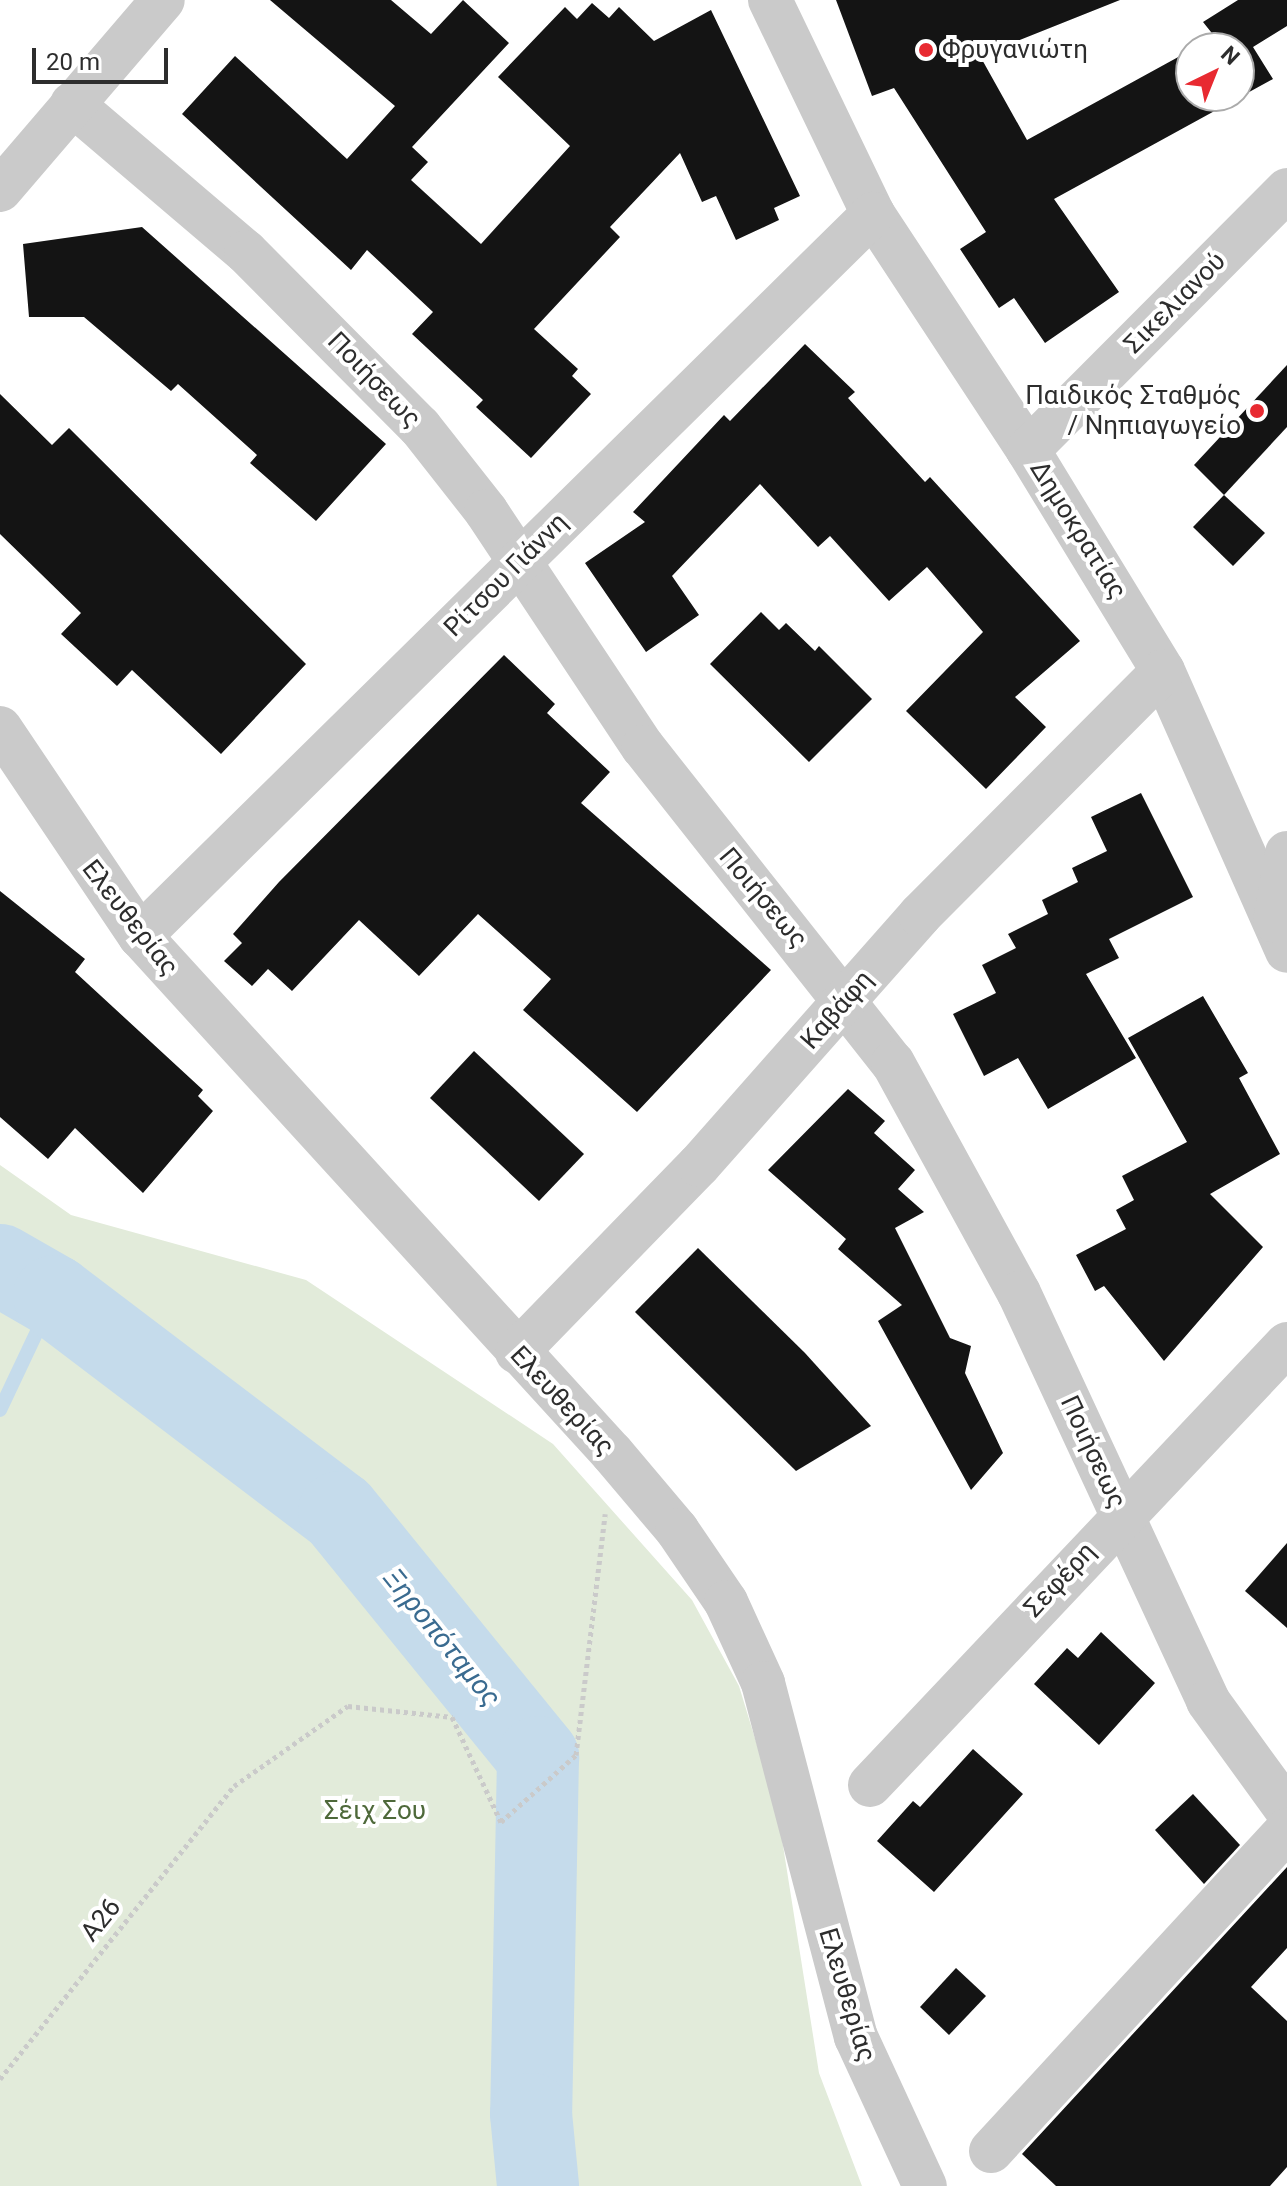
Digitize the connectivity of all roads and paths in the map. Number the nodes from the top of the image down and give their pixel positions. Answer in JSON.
{"nodes":[{"id":1,"x":163,"y":0,"type":"edge"},
{"id":2,"x":770,"y":0,"type":"edge"},
{"id":3,"x":72,"y":104,"type":"junction"},
{"id":4,"x":0,"y":190,"type":"edge"},
{"id":5,"x":1287,"y":190,"type":"edge"},
{"id":6,"x":873,"y":214,"type":"junction"},
{"id":7,"x":1028,"y":450,"type":"junction"},
{"id":8,"x":518,"y":563,"type":"junction"},
{"id":9,"x":1163,"y":671,"type":"junction"},
{"id":10,"x":0,"y":728,"type":"edge"},
{"id":11,"x":1287,"y":853,"type":"edge"},
{"id":12,"x":140,"y":936,"type":"junction"},
{"id":13,"x":1281,"y":936,"type":"edge"},
{"id":14,"x":846,"y":1000,"type":"junction"},
{"id":15,"x":1287,"y":1344,"type":"edge"},
{"id":16,"x":517,"y":1352,"type":"junction"},
{"id":17,"x":612,"y":1453,"type":"junction"},
{"id":18,"x":1121,"y":1513,"type":"junction"},
{"id":19,"x":870,"y":1785,"type":"dead end"},
{"id":20,"x":1287,"y":1810,"type":"edge"},
{"id":21,"x":1287,"y":1830,"type":"edge"},
{"id":22,"x":0,"y":2079,"type":"edge"},
{"id":23,"x":991,"y":2151,"type":"dead end"},
{"id":24,"x":925,"y":2186,"type":"edge"}],
"edges":[{"from":1,"to":3,"type":"street"},
{"from":2,"to":6,"type":"street","name":"Δημοκρατίας"},
{"from":3,"to":4,"type":"street"},
{"from":3,"to":8,"type":"street","name":"Ποιήσεως"},
{"from":5,"to":7,"type":"street","name":"Σικελιανού"},
{"from":6,"to":7,"type":"street","name":"Δημοκρατίας"},
{"from":6,"to":8,"type":"street","name":"Ρίτσου Γιάννη"},
{"from":7,"to":9,"type":"street","name":"Δημοκρατίας"},
{"from":8,"to":12,"type":"street","name":"Ρίτσου Γιάννη"},
{"from":8,"to":14,"type":"street","name":"Ποιήσεως"},
{"from":9,"to":13,"type":"street","name":"Δημοκρατίας"},
{"from":9,"to":14,"type":"street","name":"Καβάφη"},
{"from":10,"to":12,"type":"street","name":"Ελευθερίας"},
{"from":11,"to":13,"type":"street"},
{"from":12,"to":16,"type":"street","name":"Ελευθερίας"},
{"from":14,"to":16,"type":"street","name":"Καβάφη"},
{"from":14,"to":18,"type":"street","name":"Ποιήσεως"},
{"from":15,"to":18,"type":"street","name":"Σεφέρη"},
{"from":16,"to":17,"type":"street","name":"Ελευθερίας"},
{"from":17,"to":22,"type":"path","name":"Α26"},
{"from":17,"to":24,"type":"street","name":"Ελευθερίας"},
{"from":18,"to":19,"type":"street","name":"Σεφέρη"},
{"from":18,"to":20,"type":"street","name":"Ποιήσεως"},
{"from":21,"to":23,"type":"street"}]}
